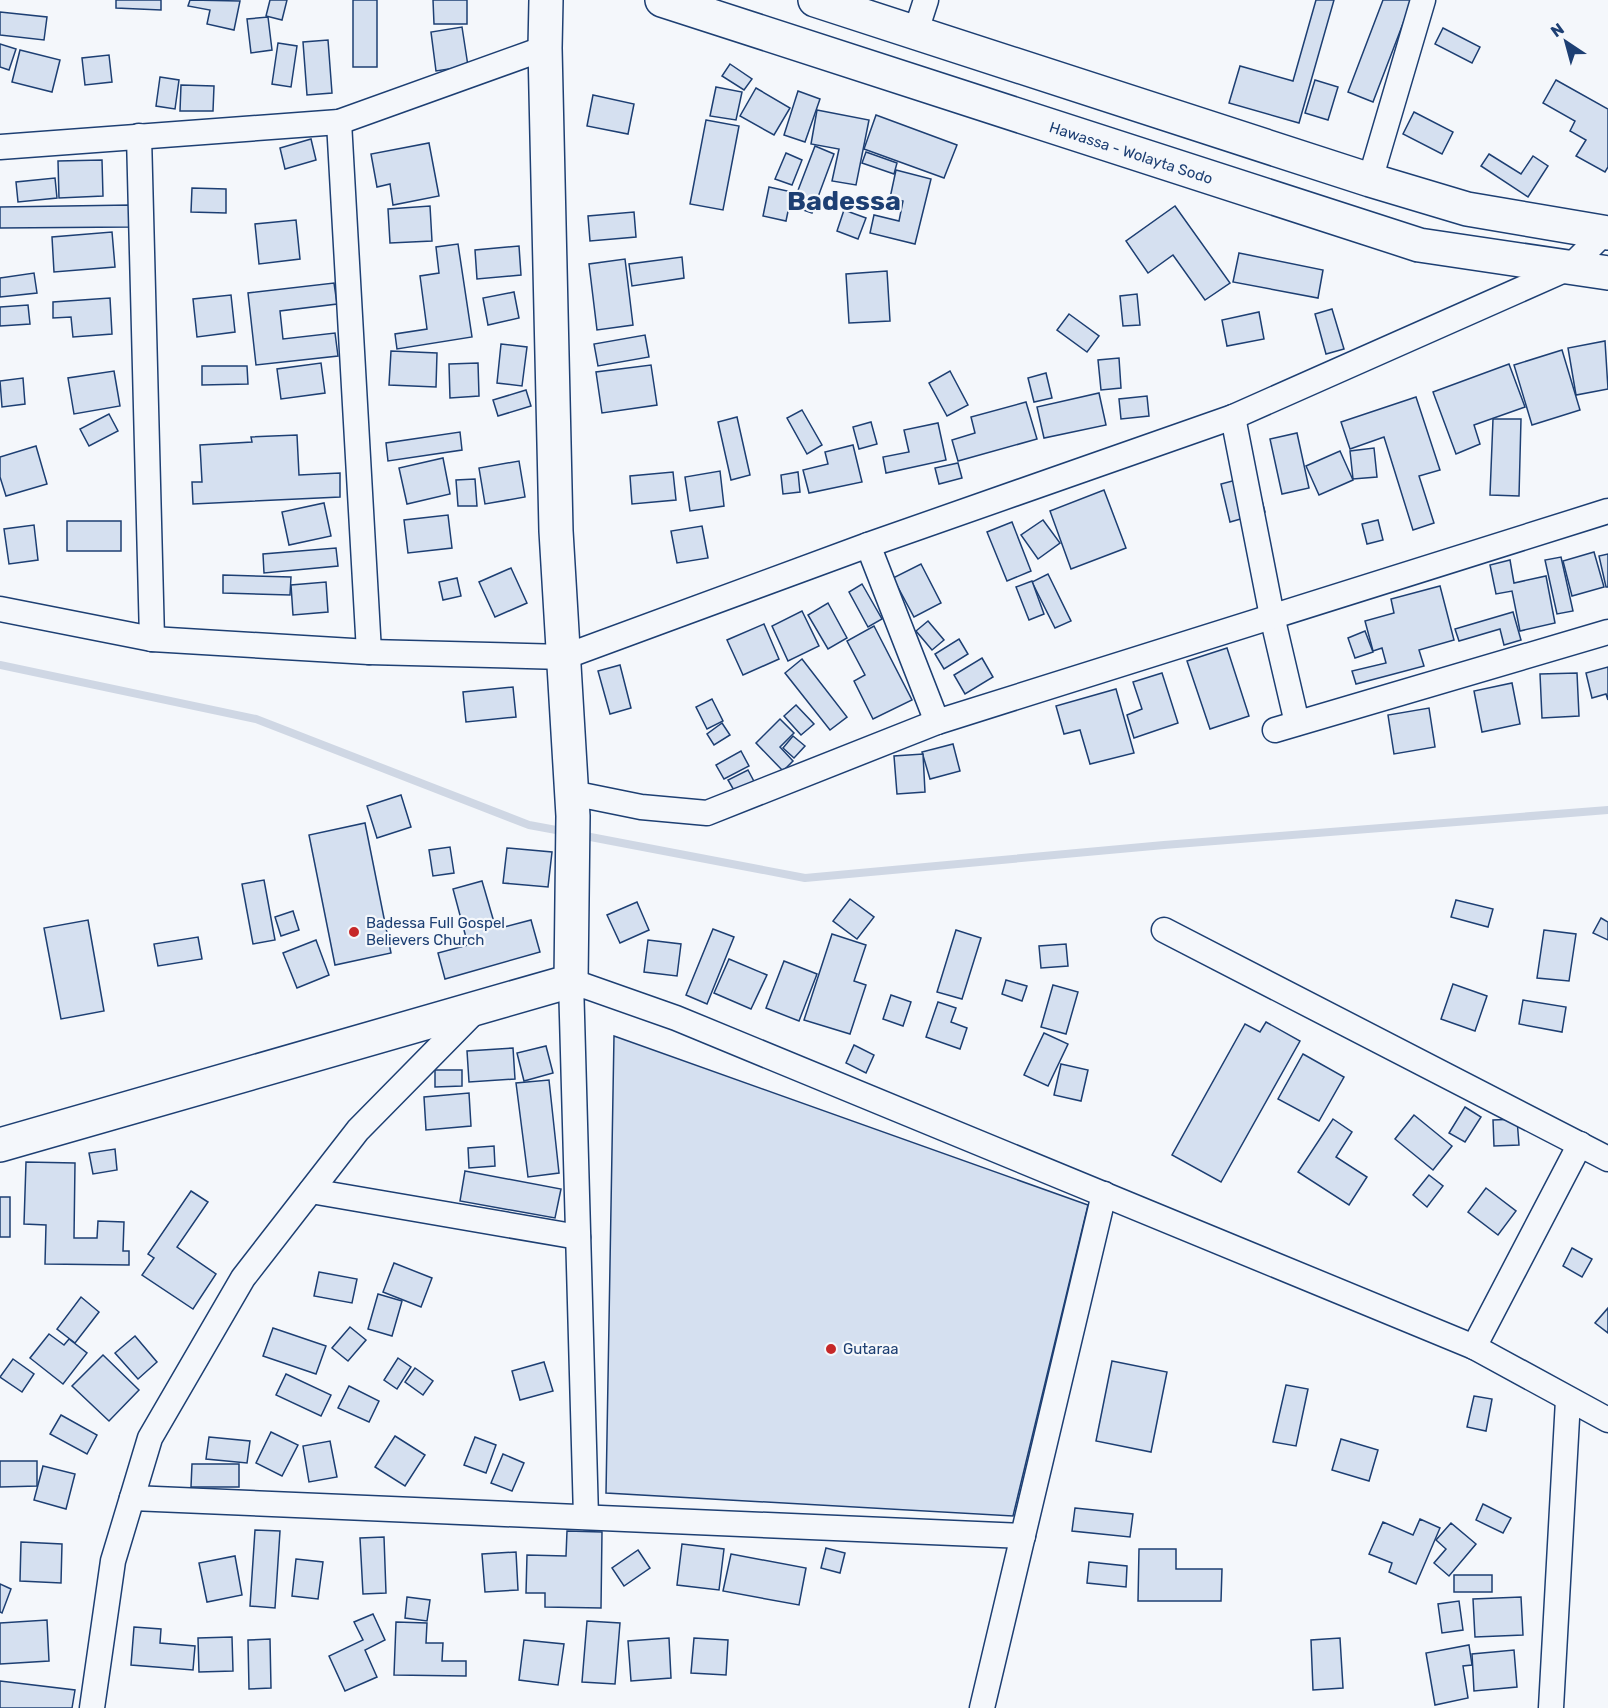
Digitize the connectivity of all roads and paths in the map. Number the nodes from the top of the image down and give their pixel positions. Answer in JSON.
{"nodes":[{"id":1,"x":546,"y":0,"type":"edge"},
{"id":2,"x":662,"y":0,"type":"edge"},
{"id":3,"x":815,"y":0,"type":"edge"},
{"id":4,"x":926,"y":0,"type":"edge"},
{"id":5,"x":1423,"y":0,"type":"edge"},
{"id":6,"x":915,"y":34,"type":"junction"},
{"id":7,"x":545,"y":48,"type":"junction"},
{"id":8,"x":339,"y":122,"type":"junction"},
{"id":9,"x":139,"y":136,"type":"junction"},
{"id":10,"x":0,"y":147,"type":"edge"},
{"id":11,"x":1370,"y":180,"type":"junction"},
{"id":12,"x":1608,"y":232,"type":"edge"},
{"id":13,"x":1569,"y":268,"type":"junction"},
{"id":14,"x":1608,"y":273,"type":"edge"},
{"id":15,"x":1233,"y":417,"type":"junction"},
{"id":16,"x":1608,"y":511,"type":"edge"},
{"id":17,"x":868,"y":545,"type":"junction"},
{"id":18,"x":0,"y":609,"type":"edge"},
{"id":19,"x":1272,"y":616,"type":"junction"},
{"id":20,"x":1608,"y":632,"type":"edge"},
{"id":21,"x":152,"y":639,"type":"junction"},
{"id":22,"x":369,"y":652,"type":"junction"},
{"id":23,"x":564,"y":657,"type":"junction"},
{"id":24,"x":937,"y":722,"type":"junction"},
{"id":25,"x":573,"y":804,"type":"junction"},
{"id":26,"x":1164,"y":930,"type":"dead end"},
{"id":27,"x":571,"y":981,"type":"junction"},
{"id":28,"x":481,"y":1006,"type":"junction"},
{"id":29,"x":1580,"y":1144,"type":"junction"},
{"id":30,"x":0,"y":1145,"type":"edge"},
{"id":31,"x":1608,"y":1158,"type":"edge"},
{"id":32,"x":311,"y":1191,"type":"junction"},
{"id":33,"x":1104,"y":1194,"type":"junction"},
{"id":34,"x":578,"y":1237,"type":"junction"},
{"id":35,"x":1474,"y":1347,"type":"junction"},
{"id":36,"x":1568,"y":1400,"type":"junction"},
{"id":37,"x":1608,"y":1420,"type":"edge"},
{"id":38,"x":132,"y":1498,"type":"junction"},
{"id":39,"x":586,"y":1517,"type":"junction"},
{"id":40,"x":1023,"y":1536,"type":"junction"},
{"id":41,"x":92,"y":1708,"type":"edge"},
{"id":42,"x":982,"y":1708,"type":"edge"},
{"id":43,"x":1551,"y":1708,"type":"edge"}],
"edges":[{"from":1,"to":7,"type":"main road"},
{"from":2,"to":13,"type":"main road","name":"Hawassa - Wolayta Sodo"},
{"from":3,"to":6,"type":"main road"},
{"from":4,"to":6,"type":"street"},
{"from":5,"to":11,"type":"street"},
{"from":6,"to":11,"type":"main road"},
{"from":7,"to":8,"type":"street"},
{"from":7,"to":23,"type":"main road"},
{"from":8,"to":9,"type":"street"},
{"from":8,"to":22,"type":"street"},
{"from":9,"to":10,"type":"street"},
{"from":9,"to":21,"type":"street"},
{"from":11,"to":12,"type":"main road"},
{"from":12,"to":13,"type":"street"},
{"from":13,"to":14,"type":"main road","name":"Hawassa - Wolayta Sodo"},
{"from":13,"to":15,"type":"street"},
{"from":15,"to":17,"type":"street"},
{"from":15,"to":19,"type":"street"},
{"from":16,"to":19,"type":"street"},
{"from":17,"to":23,"type":"street"},
{"from":17,"to":24,"type":"street"},
{"from":18,"to":21,"type":"street"},
{"from":19,"to":20,"type":"street"},
{"from":19,"to":24,"type":"street"},
{"from":21,"to":22,"type":"street"},
{"from":22,"to":23,"type":"street"},
{"from":23,"to":25,"type":"main road"},
{"from":24,"to":25,"type":"street"},
{"from":25,"to":27,"type":"main road"},
{"from":26,"to":29,"type":"street"},
{"from":27,"to":28,"type":"main road"},
{"from":27,"to":33,"type":"street"},
{"from":27,"to":34,"type":"street"},
{"from":28,"to":30,"type":"main road"},
{"from":28,"to":32,"type":"street"},
{"from":29,"to":31,"type":"street"},
{"from":29,"to":35,"type":"street"},
{"from":32,"to":34,"type":"street"},
{"from":32,"to":38,"type":"street"},
{"from":33,"to":35,"type":"street"},
{"from":33,"to":40,"type":"street"},
{"from":34,"to":39,"type":"street"},
{"from":35,"to":36,"type":"street"},
{"from":36,"to":37,"type":"street"},
{"from":36,"to":43,"type":"street"},
{"from":38,"to":39,"type":"street"},
{"from":38,"to":41,"type":"street"},
{"from":39,"to":40,"type":"street"},
{"from":40,"to":42,"type":"street"}]}
